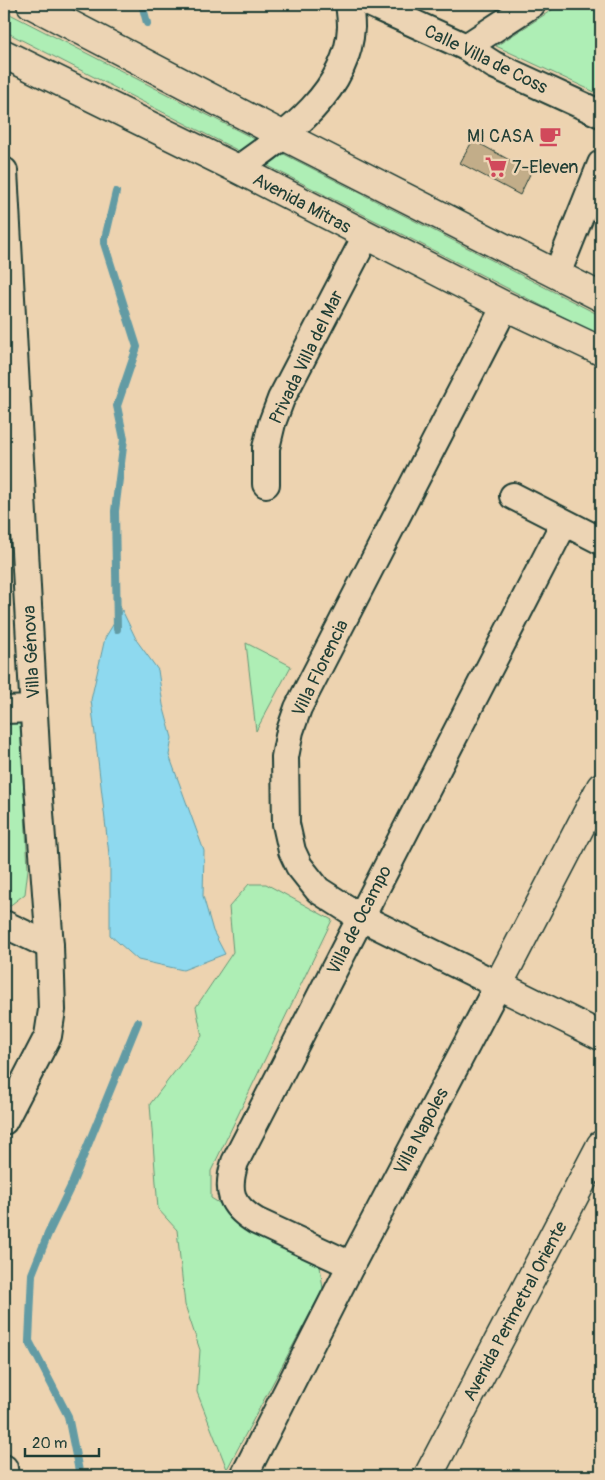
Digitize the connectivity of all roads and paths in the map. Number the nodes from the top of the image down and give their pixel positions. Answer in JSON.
{"nodes":[{"id":1,"x":31,"y":4,"type":"edge"},
{"id":2,"x":349,"y":4,"type":"edge"},
{"id":3,"x":371,"y":4,"type":"edge"},
{"id":4,"x":532,"y":4,"type":"edge"},
{"id":5,"x":466,"y":47,"type":"junction"},
{"id":6,"x":4,"y":54,"type":"edge"},
{"id":7,"x":601,"y":114,"type":"edge"},
{"id":8,"x":284,"y":136,"type":"junction"},
{"id":9,"x":601,"y":164,"type":"edge"},
{"id":10,"x":238,"y":169,"type":"junction"},
{"id":11,"x":4,"y":171,"type":"edge"},
{"id":12,"x":6,"y":231,"type":"edge"},
{"id":13,"x":366,"y":236,"type":"junction"},
{"id":14,"x":557,"y":274,"type":"junction"},
{"id":15,"x":601,"y":297,"type":"edge"},
{"id":16,"x":505,"y":306,"type":"junction"},
{"id":17,"x":601,"y":350,"type":"edge"},
{"id":18,"x":266,"y":484,"type":"dead end"},
{"id":19,"x":513,"y":496,"type":"dead end"},
{"id":20,"x":564,"y":523,"type":"junction"},
{"id":21,"x":601,"y":541,"type":"edge"},
{"id":22,"x":34,"y":709,"type":"junction"},
{"id":23,"x":4,"y":710,"type":"edge"},
{"id":24,"x":601,"y":787,"type":"edge"},
{"id":25,"x":360,"y":917,"type":"junction"},
{"id":26,"x":4,"y":924,"type":"edge"},
{"id":27,"x":50,"y":946,"type":"junction"},
{"id":28,"x":498,"y":985,"type":"junction"},
{"id":29,"x":601,"y":1036,"type":"edge"},
{"id":30,"x":7,"y":1108,"type":"edge"},
{"id":31,"x":601,"y":1145,"type":"edge"},
{"id":32,"x":351,"y":1265,"type":"junction"},
{"id":33,"x":4,"y":1468,"type":"edge"},
{"id":34,"x":5,"y":1476,"type":"edge"},
{"id":35,"x":244,"y":1476,"type":"edge"},
{"id":36,"x":428,"y":1476,"type":"edge"}],
"edges":[{"from":1,"to":8,"type":"street"},
{"from":2,"to":8,"type":"street"},
{"from":3,"to":5,"type":"street","name":"Calle Villa de Coss"},
{"from":4,"to":5,"type":"street"},
{"from":5,"to":7,"type":"street","name":"Calle Villa de Coss"},
{"from":6,"to":10,"type":"street","name":"Avenida Mitras"},
{"from":8,"to":10,"type":"street"},
{"from":8,"to":14,"type":"street"},
{"from":9,"to":14,"type":"street"},
{"from":10,"to":13,"type":"street","name":"Avenida Mitras"},
{"from":11,"to":12,"type":"street","name":"Villa Génova"},
{"from":12,"to":22,"type":"street","name":"Villa Génova"},
{"from":13,"to":16,"type":"street","name":"Avenida Mitras"},
{"from":13,"to":18,"type":"street","name":"Privada Villa del Mar"},
{"from":14,"to":15,"type":"street"},
{"from":16,"to":17,"type":"street","name":"Avenida Mitras"},
{"from":16,"to":25,"type":"street","name":"Villa Florencia"},
{"from":19,"to":20,"type":"street"},
{"from":20,"to":21,"type":"street"},
{"from":20,"to":25,"type":"street","name":"Villa de Ocampo"},
{"from":22,"to":23,"type":"street"},
{"from":22,"to":27,"type":"street","name":"Villa Génova"},
{"from":24,"to":28,"type":"street","name":"Villa Napoles"},
{"from":25,"to":28,"type":"street","name":"Villa Florencia"},
{"from":25,"to":32,"type":"street","name":"Villa de Ocampo"},
{"from":26,"to":27,"type":"street"},
{"from":27,"to":30,"type":"street","name":"Villa Génova"},
{"from":28,"to":29,"type":"street","name":"Villa Florencia"},
{"from":28,"to":32,"type":"street","name":"Villa Napoles"},
{"from":31,"to":36,"type":"street","name":"Avenida Perimetral Oriente"},
{"from":32,"to":35,"type":"street","name":"Villa Napoles"},
{"from":33,"to":34,"type":"street"}]}
